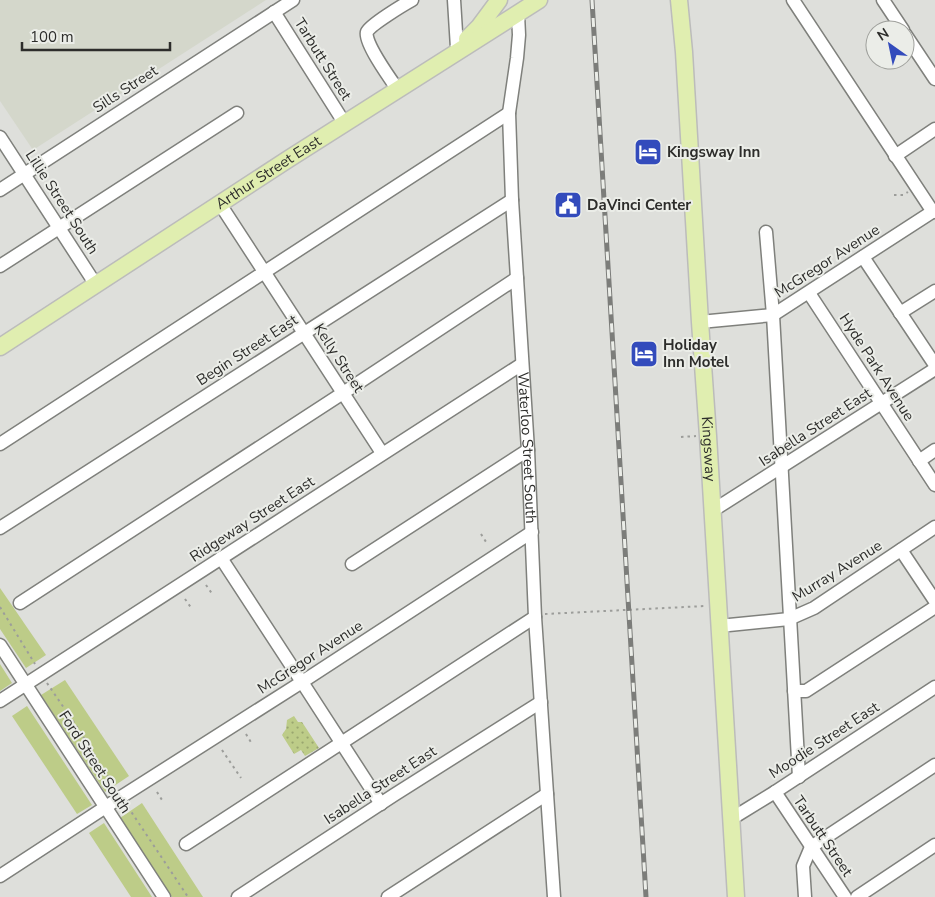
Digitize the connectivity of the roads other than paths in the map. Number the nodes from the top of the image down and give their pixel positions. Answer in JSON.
{"nodes":[{"id":1,"x":412,"y":0,"type":"edge"},
{"id":2,"x":454,"y":0,"type":"edge"},
{"id":3,"x":499,"y":0,"type":"edge"},
{"id":4,"x":538,"y":0,"type":"edge"},
{"id":5,"x":678,"y":0,"type":"edge"},
{"id":6,"x":692,"y":0,"type":"edge"},
{"id":7,"x":792,"y":0,"type":"edge"},
{"id":8,"x":883,"y":0,"type":"edge"},
{"id":9,"x":287,"y":2,"type":"edge"},
{"id":10,"x":517,"y":7,"type":"edge"},
{"id":11,"x":274,"y":12,"type":"junction"},
{"id":12,"x":896,"y":20,"type":"edge"},
{"id":13,"x":683,"y":36,"type":"junction"},
{"id":14,"x":915,"y":49,"type":"edge"},
{"id":15,"x":452,"y":53,"type":"junction"},
{"id":16,"x":935,"y":79,"type":"edge"},
{"id":17,"x":398,"y":90,"type":"junction"},
{"id":18,"x":236,"y":113,"type":"dead end"},
{"id":19,"x":508,"y":113,"type":"junction"},
{"id":20,"x":345,"y":124,"type":"junction"},
{"id":21,"x":935,"y":129,"type":"edge"},
{"id":22,"x":0,"y":137,"type":"edge"},
{"id":23,"x":896,"y":156,"type":"junction"},
{"id":24,"x":24,"y":174,"type":"junction"},
{"id":25,"x":0,"y":190,"type":"edge"},
{"id":26,"x":512,"y":200,"type":"junction"},
{"id":27,"x":220,"y":204,"type":"junction"},
{"id":28,"x":934,"y":211,"type":"edge"},
{"id":29,"x":59,"y":227,"type":"junction"},
{"id":30,"x":766,"y":232,"type":"dead end"},
{"id":31,"x":863,"y":258,"type":"junction"},
{"id":32,"x":0,"y":266,"type":"edge"},
{"id":33,"x":264,"y":272,"type":"junction"},
{"id":34,"x":517,"y":278,"type":"junction"},
{"id":35,"x":96,"y":285,"type":"junction"},
{"id":36,"x":935,"y":291,"type":"edge"},
{"id":37,"x":809,"y":293,"type":"junction"},
{"id":38,"x":900,"y":313,"type":"junction"},
{"id":39,"x":773,"y":315,"type":"junction"},
{"id":40,"x":700,"y":322,"type":"junction"},
{"id":41,"x":303,"y":333,"type":"junction"},
{"id":42,"x":0,"y":347,"type":"edge"},
{"id":43,"x":522,"y":364,"type":"junction"},
{"id":44,"x":935,"y":367,"type":"edge"},
{"id":45,"x":343,"y":393,"type":"junction"},
{"id":46,"x":882,"y":403,"type":"junction"},
{"id":47,"x":0,"y":444,"type":"edge"},
{"id":48,"x":528,"y":450,"type":"junction"},
{"id":49,"x":935,"y":450,"type":"edge"},
{"id":50,"x":382,"y":453,"type":"junction"},
{"id":51,"x":919,"y":461,"type":"junction"},
{"id":52,"x":781,"y":468,"type":"junction"},
{"id":53,"x":935,"y":485,"type":"edge"},
{"id":54,"x":712,"y":512,"type":"junction"},
{"id":55,"x":935,"y":527,"type":"edge"},
{"id":56,"x":0,"y":528,"type":"edge"},
{"id":57,"x":532,"y":532,"type":"junction"},
{"id":58,"x":901,"y":550,"type":"junction"},
{"id":59,"x":221,"y":558,"type":"junction"},
{"id":60,"x":352,"y":564,"type":"dead end"},
{"id":61,"x":935,"y":601,"type":"edge"},
{"id":62,"x":20,"y":603,"type":"dead end"},
{"id":63,"x":935,"y":607,"type":"edge"},
{"id":64,"x":535,"y":616,"type":"junction"},
{"id":65,"x":789,"y":619,"type":"junction"},
{"id":66,"x":718,"y":626,"type":"junction"},
{"id":67,"x":0,"y":645,"type":"edge"},
{"id":68,"x":302,"y":682,"type":"junction"},
{"id":69,"x":26,"y":684,"type":"junction"},
{"id":70,"x":935,"y":687,"type":"edge"},
{"id":71,"x":794,"y":692,"type":"junction"},
{"id":72,"x":0,"y":701,"type":"edge"},
{"id":73,"x":540,"y":702,"type":"junction"},
{"id":74,"x":341,"y":742,"type":"junction"},
{"id":75,"x":935,"y":765,"type":"edge"},
{"id":76,"x":798,"y":777,"type":"junction"},
{"id":77,"x":774,"y":792,"type":"junction"},
{"id":78,"x":547,"y":794,"type":"junction"},
{"id":79,"x":381,"y":804,"type":"junction"},
{"id":80,"x":105,"y":808,"type":"junction"},
{"id":81,"x":731,"y":820,"type":"junction"},
{"id":82,"x":186,"y":844,"type":"dead end"},
{"id":83,"x":935,"y":845,"type":"edge"},
{"id":84,"x":811,"y":846,"type":"junction"},
{"id":85,"x":0,"y":876,"type":"edge"},
{"id":86,"x":551,"y":895,"type":"edge"},
{"id":87,"x":164,"y":897,"type":"edge"},
{"id":88,"x":238,"y":897,"type":"edge"},
{"id":89,"x":388,"y":897,"type":"edge"},
{"id":90,"x":736,"y":897,"type":"edge"},
{"id":91,"x":805,"y":897,"type":"edge"},
{"id":92,"x":846,"y":897,"type":"edge"},
{"id":93,"x":857,"y":897,"type":"edge"}],
"edges":[{"from":1,"to":17,"type":"street"},
{"from":2,"to":15,"type":"street"},
{"from":3,"to":15,"type":"main road"},
{"from":4,"to":10,"type":"main road","name":"Arthur Street East"},
{"from":5,"to":13,"type":"main road"},
{"from":6,"to":13,"type":"main road"},
{"from":7,"to":23,"type":"street"},
{"from":8,"to":12,"type":"street"},
{"from":9,"to":11,"type":"street","name":"Sills Street"},
{"from":10,"to":15,"type":"main road","name":"Arthur Street East"},
{"from":10,"to":19,"type":"street","name":"Waterloo Street South"},
{"from":11,"to":20,"type":"street","name":"Tarbutt Street"},
{"from":11,"to":24,"type":"street","name":"Sills Street"},
{"from":13,"to":40,"type":"main road","name":"Kingsway"},
{"from":14,"to":16,"type":"street"},
{"from":15,"to":17,"type":"main road","name":"Arthur Street East"},
{"from":17,"to":20,"type":"main road","name":"Arthur Street East"},
{"from":18,"to":29,"type":"street"},
{"from":19,"to":26,"type":"street","name":"Waterloo Street South"},
{"from":19,"to":33,"type":"street"},
{"from":20,"to":27,"type":"main road","name":"Arthur Street East"},
{"from":21,"to":23,"type":"street"},
{"from":22,"to":24,"type":"street","name":"Lillie Street South"},
{"from":23,"to":28,"type":"street"},
{"from":24,"to":25,"type":"street","name":"Sills Street"},
{"from":24,"to":29,"type":"street","name":"Lillie Street South"},
{"from":26,"to":34,"type":"street","name":"Waterloo Street South"},
{"from":26,"to":41,"type":"street","name":"Begin Street East"},
{"from":27,"to":33,"type":"street","name":"Kelly Street"},
{"from":27,"to":35,"type":"main road","name":"Arthur Street East"},
{"from":28,"to":31,"type":"street","name":"McGregor Avenue"},
{"from":29,"to":32,"type":"street"},
{"from":29,"to":35,"type":"street","name":"Lillie Street South"},
{"from":30,"to":39,"type":"street"},
{"from":31,"to":37,"type":"street","name":"McGregor Avenue"},
{"from":31,"to":38,"type":"street"},
{"from":33,"to":41,"type":"street","name":"Kelly Street"},
{"from":33,"to":47,"type":"street"},
{"from":34,"to":43,"type":"street","name":"Waterloo Street South"},
{"from":34,"to":45,"type":"street"},
{"from":35,"to":42,"type":"main road","name":"Arthur Street East"},
{"from":36,"to":38,"type":"street"},
{"from":37,"to":39,"type":"street","name":"McGregor Avenue"},
{"from":37,"to":46,"type":"street","name":"Hyde Park Avenue"},
{"from":38,"to":44,"type":"street"},
{"from":39,"to":40,"type":"street","name":"McGregor Avenue"},
{"from":39,"to":52,"type":"street"},
{"from":40,"to":54,"type":"main road","name":"Kingsway"},
{"from":41,"to":45,"type":"street","name":"Kelly Street"},
{"from":41,"to":56,"type":"street","name":"Begin Street East"},
{"from":43,"to":48,"type":"street","name":"Waterloo Street South"},
{"from":43,"to":50,"type":"street","name":"Ridgeway Street East"},
{"from":44,"to":46,"type":"street","name":"Isabella Street East"},
{"from":45,"to":50,"type":"street","name":"Kelly Street"},
{"from":45,"to":62,"type":"street"},
{"from":46,"to":51,"type":"street","name":"Hyde Park Avenue"},
{"from":46,"to":52,"type":"street","name":"Isabella Street East"},
{"from":48,"to":57,"type":"street","name":"Waterloo Street South"},
{"from":48,"to":60,"type":"street"},
{"from":49,"to":51,"type":"street"},
{"from":50,"to":59,"type":"street","name":"Ridgeway Street East"},
{"from":51,"to":53,"type":"street","name":"Hyde Park Avenue"},
{"from":52,"to":54,"type":"street","name":"Isabella Street East"},
{"from":52,"to":65,"type":"street"},
{"from":54,"to":66,"type":"main road","name":"Kingsway"},
{"from":55,"to":58,"type":"street","name":"Murray Avenue"},
{"from":57,"to":64,"type":"street","name":"Waterloo Street South"},
{"from":57,"to":68,"type":"street","name":"McGregor Avenue"},
{"from":58,"to":61,"type":"street"},
{"from":58,"to":65,"type":"street","name":"Murray Avenue"},
{"from":59,"to":68,"type":"street"},
{"from":59,"to":69,"type":"street","name":"Ridgeway Street East"},
{"from":63,"to":71,"type":"street"},
{"from":64,"to":73,"type":"street","name":"Waterloo Street South"},
{"from":64,"to":74,"type":"street"},
{"from":65,"to":66,"type":"street","name":"Murray Avenue"},
{"from":65,"to":71,"type":"street"},
{"from":66,"to":81,"type":"main road","name":"Kingsway"},
{"from":67,"to":69,"type":"street","name":"Ford Street South"},
{"from":68,"to":74,"type":"street"},
{"from":68,"to":80,"type":"street","name":"McGregor Avenue"},
{"from":69,"to":72,"type":"street","name":"Ridgeway Street East"},
{"from":69,"to":80,"type":"street","name":"Ford Street South"},
{"from":70,"to":76,"type":"street","name":"Moodie Street East"},
{"from":71,"to":76,"type":"street"},
{"from":73,"to":78,"type":"street","name":"Waterloo Street South"},
{"from":73,"to":79,"type":"street","name":"Isabella Street East"},
{"from":74,"to":79,"type":"street"},
{"from":74,"to":82,"type":"street"},
{"from":75,"to":84,"type":"street"},
{"from":76,"to":77,"type":"street","name":"Moodie Street East"},
{"from":77,"to":81,"type":"street","name":"Moodie Street East"},
{"from":77,"to":84,"type":"street","name":"Tarbutt Street"},
{"from":78,"to":86,"type":"street","name":"Waterloo Street South"},
{"from":78,"to":89,"type":"street"},
{"from":79,"to":88,"type":"street","name":"Isabella Street East"},
{"from":80,"to":85,"type":"street","name":"McGregor Avenue"},
{"from":80,"to":87,"type":"street","name":"Ford Street South"},
{"from":81,"to":90,"type":"main road","name":"Kingsway"},
{"from":83,"to":93,"type":"street"},
{"from":84,"to":91,"type":"street"},
{"from":84,"to":92,"type":"street","name":"Tarbutt Street"}]}
